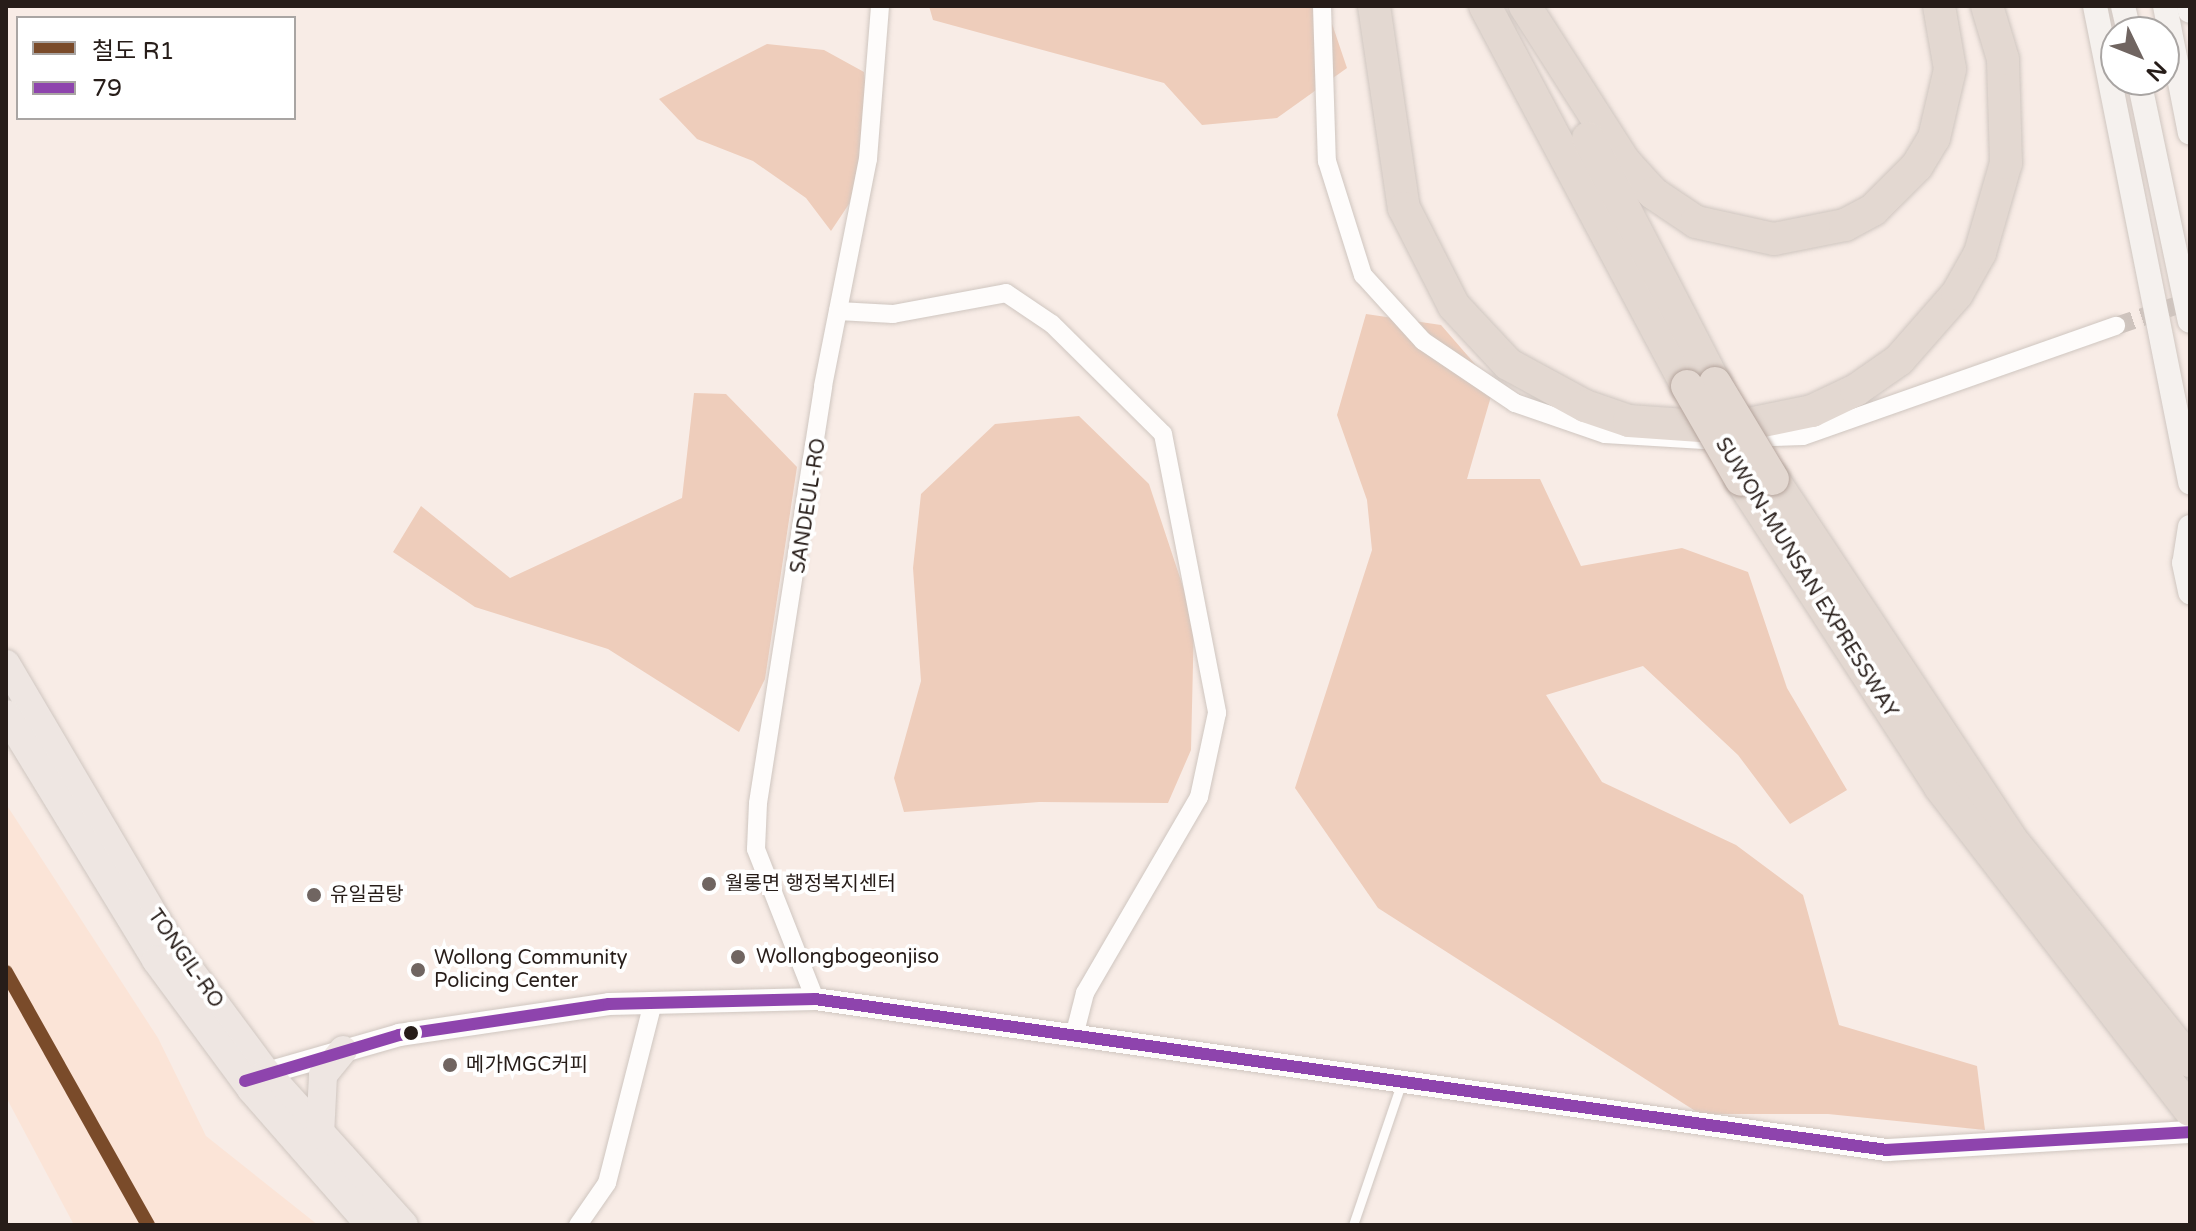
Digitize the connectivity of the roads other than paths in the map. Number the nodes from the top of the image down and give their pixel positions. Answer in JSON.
{"nodes":[{"id":1,"x":880,"y":6,"type":"edge"},
{"id":2,"x":1322,"y":6,"type":"edge"},
{"id":3,"x":1374,"y":6,"type":"edge"},
{"id":4,"x":1485,"y":6,"type":"edge"},
{"id":5,"x":1524,"y":6,"type":"edge"},
{"id":6,"x":1939,"y":6,"type":"edge"},
{"id":7,"x":1987,"y":6,"type":"edge"},
{"id":8,"x":2095,"y":6,"type":"edge"},
{"id":9,"x":2165,"y":6,"type":"edge"},
{"id":10,"x":2142,"y":96,"type":"edge"},
{"id":11,"x":2190,"y":133,"type":"edge"},
{"id":12,"x":838,"y":311,"type":"junction"},
{"id":13,"x":2190,"y":321,"type":"edge"},
{"id":14,"x":2116,"y":326,"type":"tunnel mouth"},
{"id":15,"x":1701,"y":385,"type":"junction"},
{"id":16,"x":2190,"y":483,"type":"edge"},
{"id":17,"x":2190,"y":527,"type":"edge"},
{"id":18,"x":2190,"y":592,"type":"edge"},
{"id":19,"x":6,"y":664,"type":"edge"},
{"id":20,"x":6,"y":714,"type":"edge"},
{"id":21,"x":2118,"y":997,"type":"junction"},
{"id":22,"x":815,"y":999,"type":"junction"},
{"id":23,"x":653,"y":1003,"type":"junction"},
{"id":24,"x":1074,"y":1036,"type":"junction"},
{"id":25,"x":343,"y":1050,"type":"junction"},
{"id":26,"x":2190,"y":1061,"type":"edge"},
{"id":27,"x":256,"y":1076,"type":"junction"},
{"id":28,"x":1402,"y":1081,"type":"junction"},
{"id":29,"x":2190,"y":1110,"type":"edge"},
{"id":30,"x":2190,"y":1132,"type":"edge"},
{"id":31,"x":320,"y":1135,"type":"junction"},
{"id":32,"x":370,"y":1225,"type":"edge"},
{"id":33,"x":404,"y":1225,"type":"edge"},
{"id":34,"x":578,"y":1225,"type":"edge"},
{"id":35,"x":1353,"y":1225,"type":"edge"}],
"edges":[{"from":1,"to":12,"type":"street","name":"SANDEUL-RO"},
{"from":2,"to":14,"type":"street"},
{"from":3,"to":7,"type":"highway"},
{"from":4,"to":15,"type":"highway","name":"SUWON-MUNSAN EXPRESSWAY"},
{"from":5,"to":6,"type":"highway"},
{"from":5,"to":15,"type":"highway","name":"SUWON-MUNSAN EXPRESSWAY"},
{"from":8,"to":16,"type":"main road"},
{"from":9,"to":11,"type":"main road"},
{"from":10,"to":13,"type":"main road"},
{"from":12,"to":22,"type":"street","name":"SANDEUL-RO"},
{"from":12,"to":24,"type":"street"},
{"from":15,"to":21,"type":"highway","name":"SUWON-MUNSAN EXPRESSWAY","bridge":true},
{"from":15,"to":21,"type":"highway","name":"SUWON-MUNSAN EXPRESSWAY","bridge":true},
{"from":17,"to":18,"type":"main road"},
{"from":19,"to":27,"type":"main road","name":"TONGIL-RO"},
{"from":20,"to":27,"type":"main road","name":"TONGIL-RO"},
{"from":21,"to":26,"type":"highway","name":"SUWON-MUNSAN EXPRESSWAY"},
{"from":21,"to":29,"type":"highway","name":"SUWON-MUNSAN EXPRESSWAY"},
{"from":22,"to":23,"type":"street"},
{"from":22,"to":24,"type":"street"},
{"from":23,"to":25,"type":"street"},
{"from":23,"to":34,"type":"street"},
{"from":24,"to":28,"type":"street"},
{"from":25,"to":27,"type":"street"},
{"from":25,"to":31,"type":"main road"},
{"from":27,"to":31,"type":"main road","name":"TONGIL-RO"},
{"from":27,"to":32,"type":"main road","name":"TONGIL-RO"},
{"from":28,"to":30,"type":"street"},
{"from":28,"to":35,"type":"lane"},
{"from":31,"to":33,"type":"main road","name":"TONGIL-RO"}]}
